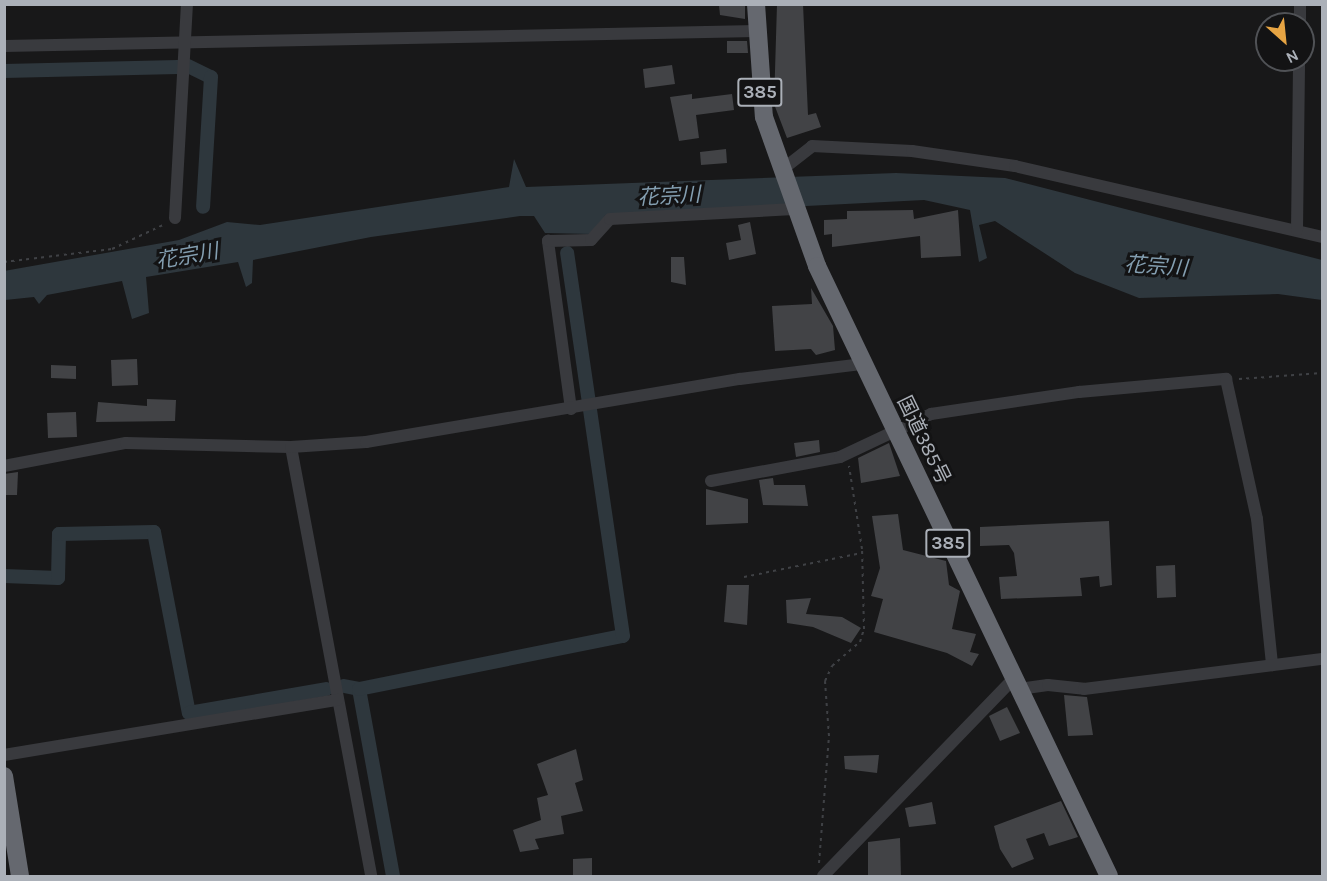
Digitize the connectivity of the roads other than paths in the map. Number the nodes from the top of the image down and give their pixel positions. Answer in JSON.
{"nodes":[{"id":1,"x":187,"y":4,"type":"edge"},
{"id":2,"x":756,"y":4,"type":"edge"},
{"id":3,"x":756,"y":31,"type":"junction"},
{"id":4,"x":184,"y":41,"type":"junction"},
{"id":5,"x":4,"y":46,"type":"edge"},
{"id":6,"x":1299,"y":72,"type":"edge"},
{"id":7,"x":784,"y":172,"type":"junction"},
{"id":8,"x":794,"y":207,"type":"junction"},
{"id":9,"x":175,"y":218,"type":"road end"},
{"id":10,"x":1297,"y":230,"type":"junction"},
{"id":11,"x":1323,"y":237,"type":"edge"},
{"id":12,"x":863,"y":364,"type":"junction"},
{"id":13,"x":574,"y":409,"type":"junction"},
{"id":14,"x":893,"y":428,"type":"junction"},
{"id":15,"x":291,"y":447,"type":"junction"},
{"id":16,"x":4,"y":466,"type":"edge"},
{"id":17,"x":711,"y":481,"type":"dead end"},
{"id":18,"x":1323,"y":659,"type":"edge"},
{"id":19,"x":1272,"y":665,"type":"junction"},
{"id":20,"x":1016,"y":684,"type":"junction"},
{"id":21,"x":337,"y":700,"type":"junction"},
{"id":22,"x":4,"y":755,"type":"edge"},
{"id":23,"x":4,"y":776,"type":"edge"},
{"id":24,"x":20,"y":876,"type":"edge"},
{"id":25,"x":371,"y":876,"type":"edge"},
{"id":26,"x":823,"y":876,"type":"edge"},
{"id":27,"x":1108,"y":876,"type":"edge"}],
"edges":[{"from":1,"to":4,"type":"street"},
{"from":2,"to":3,"type":"highway","name":"国道385号","number":"385"},
{"from":3,"to":4,"type":"street"},
{"from":3,"to":7,"type":"highway","name":"国道385号","number":"385"},
{"from":4,"to":5,"type":"street"},
{"from":4,"to":9,"type":"street"},
{"from":6,"to":10,"type":"street"},
{"from":7,"to":8,"type":"highway","name":"国道385号","number":"385"},
{"from":7,"to":10,"type":"street"},
{"from":8,"to":12,"type":"highway","name":"国道385号","number":"385"},
{"from":8,"to":13,"type":"street"},
{"from":10,"to":11,"type":"street"},
{"from":12,"to":13,"type":"street"},
{"from":12,"to":14,"type":"highway","name":"国道385号","number":"385"},
{"from":13,"to":15,"type":"street"},
{"from":14,"to":17,"type":"street"},
{"from":14,"to":19,"type":"street"},
{"from":14,"to":20,"type":"highway","name":"国道385号","number":"385"},
{"from":15,"to":16,"type":"street"},
{"from":15,"to":21,"type":"street"},
{"from":18,"to":19,"type":"street"},
{"from":19,"to":20,"type":"street"},
{"from":20,"to":26,"type":"street"},
{"from":20,"to":27,"type":"highway","name":"国道385号","number":"385"},
{"from":21,"to":22,"type":"street"},
{"from":21,"to":25,"type":"street"},
{"from":23,"to":24,"type":"highway"}]}
